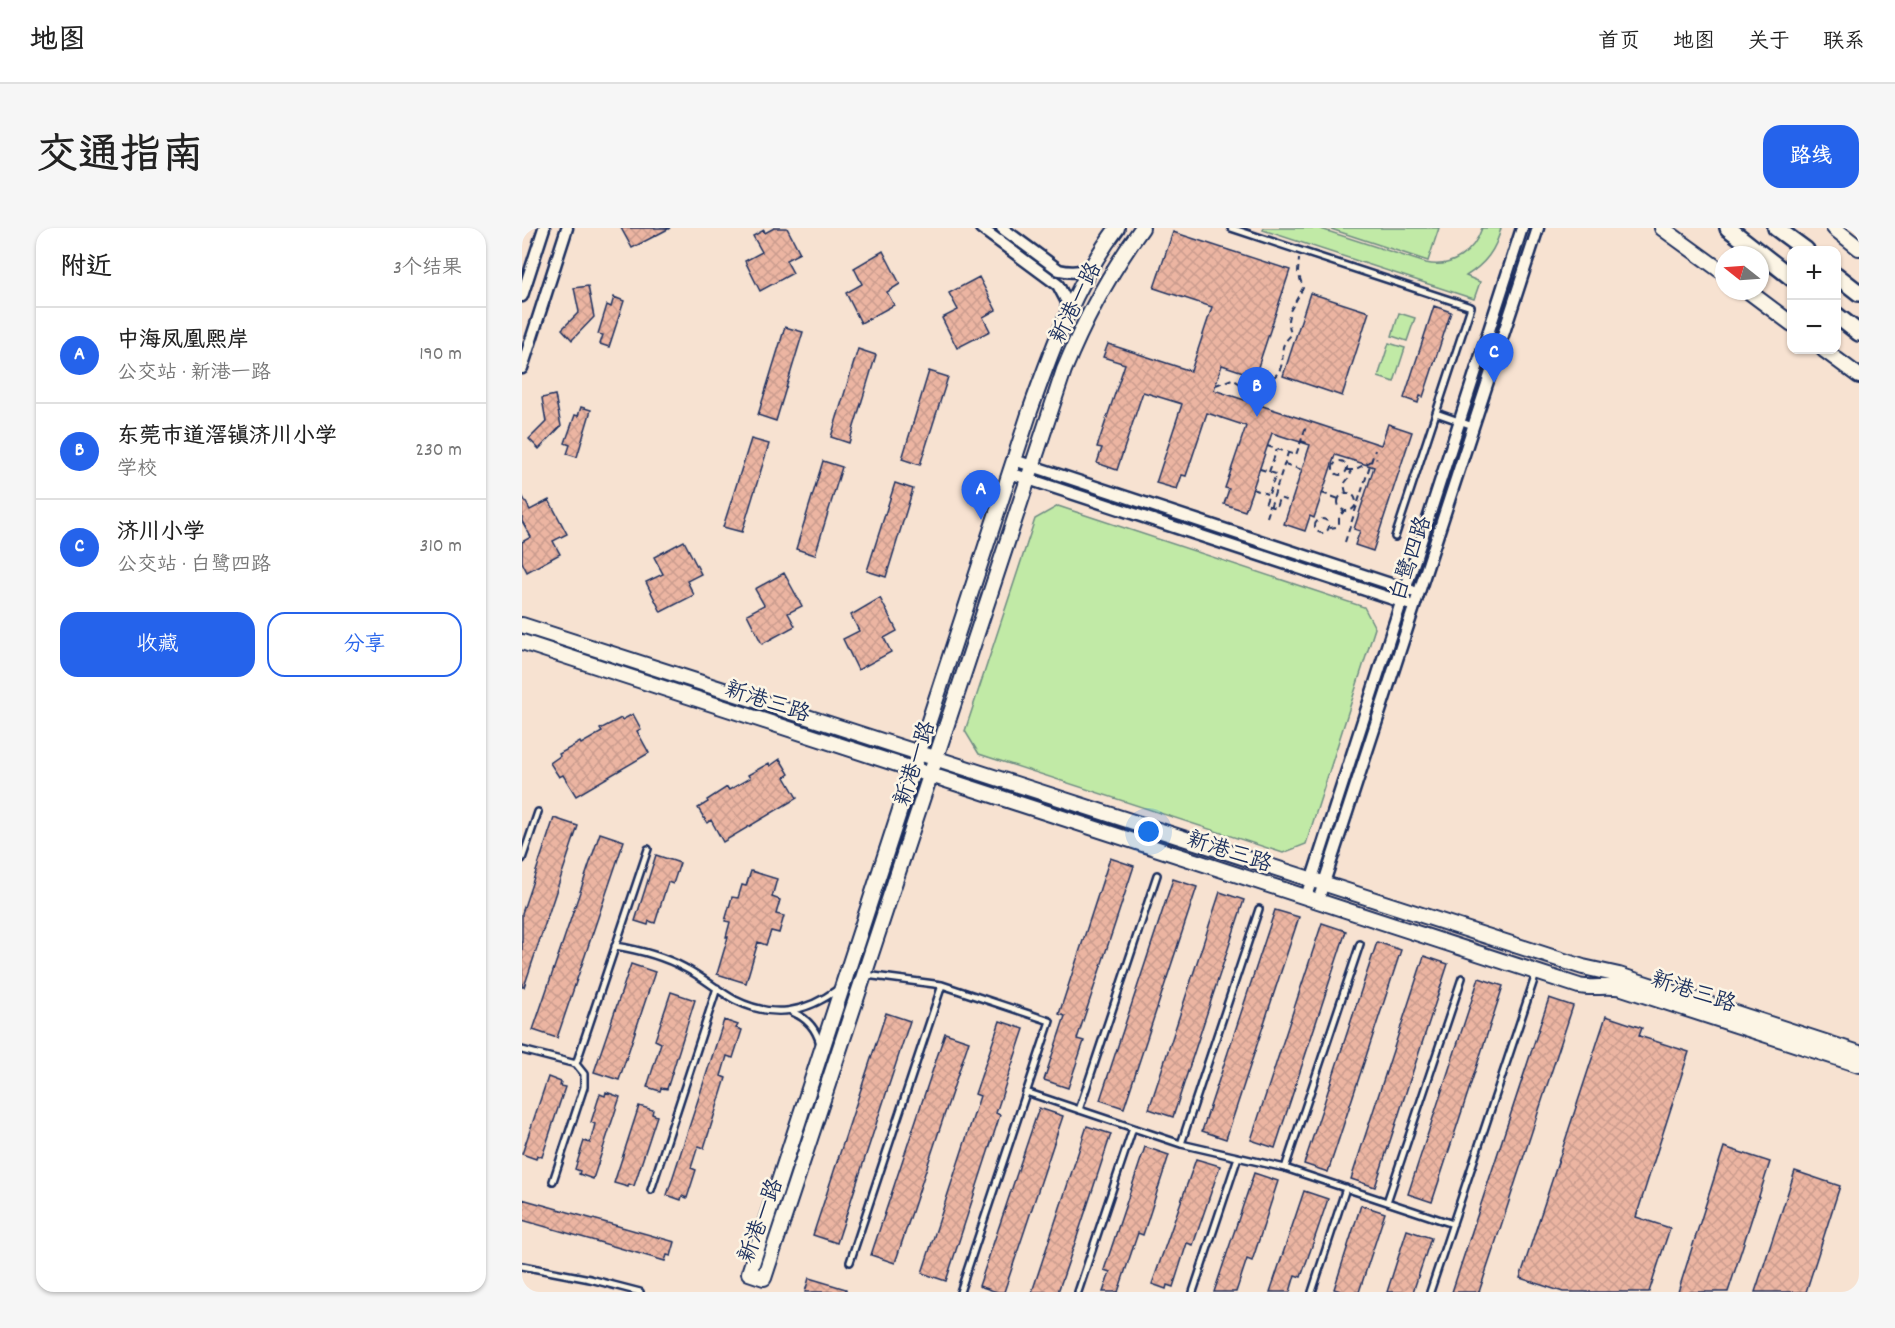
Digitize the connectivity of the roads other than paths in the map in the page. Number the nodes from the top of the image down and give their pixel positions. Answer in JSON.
{"nodes":[{"id":1,"x":544,"y":228,"type":"edge"},
{"id":2,"x":567,"y":228,"type":"edge"},
{"id":3,"x":981,"y":228,"type":"edge"},
{"id":4,"x":1002,"y":228,"type":"edge"},
{"id":5,"x":1117,"y":228,"type":"edge"},
{"id":6,"x":1142,"y":228,"type":"edge"},
{"id":7,"x":1231,"y":228,"type":"edge"},
{"id":8,"x":1522,"y":228,"type":"edge"},
{"id":9,"x":1538,"y":228,"type":"edge"},
{"id":10,"x":1662,"y":228,"type":"edge"},
{"id":11,"x":1728,"y":228,"type":"edge"},
{"id":12,"x":1776,"y":228,"type":"edge"},
{"id":13,"x":1834,"y":228,"type":"edge"},
{"id":14,"x":1801,"y":246,"type":"edge"},
{"id":15,"x":1859,"y":248,"type":"edge"},
{"id":16,"x":1715,"y":266,"type":"edge"},
{"id":17,"x":1092,"y":267,"type":"junction"},
{"id":18,"x":1787,"y":275,"type":"edge"},
{"id":19,"x":1841,"y":279,"type":"edge"},
{"id":20,"x":1859,"y":293,"type":"edge"},
{"id":21,"x":522,"y":296,"type":"edge"},
{"id":22,"x":1760,"y":300,"type":"edge"},
{"id":23,"x":1066,"y":316,"type":"junction"},
{"id":24,"x":1841,"y":319,"type":"edge"},
{"id":25,"x":1787,"y":321,"type":"edge"},
{"id":26,"x":1859,"y":333,"type":"edge"},
{"id":27,"x":1829,"y":354,"type":"edge"},
{"id":28,"x":522,"y":368,"type":"edge"},
{"id":29,"x":1859,"y":376,"type":"edge"},
{"id":30,"x":1436,"y":413,"type":"junction"},
{"id":31,"x":1460,"y":421,"type":"junction"},
{"id":32,"x":1473,"y":426,"type":"junction"},
{"id":33,"x":1012,"y":466,"type":"junction"},
{"id":34,"x":1030,"y":472,"type":"junction"},
{"id":35,"x":1395,"y":537,"type":"dead end"},
{"id":36,"x":1406,"y":589,"type":"junction"},
{"id":37,"x":1418,"y":593,"type":"junction"},
{"id":38,"x":1402,"y":602,"type":"junction"},
{"id":39,"x":1414,"y":606,"type":"junction"},
{"id":40,"x":522,"y":625,"type":"edge"},
{"id":41,"x":522,"y":642,"type":"edge"},
{"id":42,"x":918,"y":753,"type":"junction"},
{"id":43,"x":937,"y":759,"type":"junction"},
{"id":44,"x":912,"y":769,"type":"junction"},
{"id":45,"x":931,"y":775,"type":"junction"},
{"id":46,"x":538,"y":812,"type":"dead end"},
{"id":47,"x":648,"y":849,"type":"dead end"},
{"id":48,"x":522,"y":859,"type":"edge"},
{"id":49,"x":1157,"y":875,"type":"dead end"},
{"id":50,"x":1317,"y":882,"type":"junction"},
{"id":51,"x":1312,"y":899,"type":"junction"},
{"id":52,"x":1259,"y":909,"type":"dead end"},
{"id":53,"x":1360,"y":944,"type":"dead end"},
{"id":54,"x":615,"y":946,"type":"junction"},
{"id":55,"x":1537,"y":972,"type":"junction"},
{"id":56,"x":865,"y":975,"type":"junction"},
{"id":57,"x":1462,"y":978,"type":"dead end"},
{"id":58,"x":842,"y":986,"type":"junction"},
{"id":59,"x":942,"y":986,"type":"junction"},
{"id":60,"x":717,"y":988,"type":"junction"},
{"id":61,"x":790,"y":1011,"type":"junction"},
{"id":62,"x":522,"y":1050,"type":"edge"},
{"id":63,"x":821,"y":1050,"type":"junction"},
{"id":64,"x":1859,"y":1053,"type":"edge"},
{"id":65,"x":576,"y":1064,"type":"junction"},
{"id":66,"x":1859,"y":1065,"type":"edge"},
{"id":67,"x":1026,"y":1092,"type":"junction"},
{"id":68,"x":1079,"y":1110,"type":"junction"},
{"id":69,"x":1132,"y":1128,"type":"junction"},
{"id":70,"x":1181,"y":1144,"type":"junction"},
{"id":71,"x":1238,"y":1157,"type":"junction"},
{"id":72,"x":1285,"y":1168,"type":"junction"},
{"id":73,"x":553,"y":1181,"type":"dead end"},
{"id":74,"x":1346,"y":1188,"type":"junction"},
{"id":75,"x":651,"y":1190,"type":"dead end"},
{"id":76,"x":1387,"y":1202,"type":"junction"},
{"id":77,"x":1453,"y":1224,"type":"junction"},
{"id":78,"x":850,"y":1262,"type":"dead end"},
{"id":79,"x":522,"y":1266,"type":"edge"},
{"id":80,"x":640,"y":1292,"type":"edge"},
{"id":81,"x":960,"y":1292,"type":"edge"},
{"id":82,"x":1078,"y":1292,"type":"edge"},
{"id":83,"x":1193,"y":1292,"type":"edge"},
{"id":84,"x":1312,"y":1292,"type":"edge"},
{"id":85,"x":1430,"y":1292,"type":"edge"}],
"edges":[{"from":1,"to":21,"type":"street"},
{"from":2,"to":28,"type":"street"},
{"from":3,"to":23,"type":"street"},
{"from":4,"to":17,"type":"street"},
{"from":5,"to":17,"type":"street","name":"新港一路"},
{"from":6,"to":34,"type":"street","name":"新港一路"},
{"from":7,"to":30,"type":"lane"},
{"from":8,"to":31,"type":"street","name":"白鹭四路"},
{"from":9,"to":32,"type":"street","name":"白鹭四路"},
{"from":10,"to":16,"type":"street"},
{"from":11,"to":18,"type":"main road"},
{"from":12,"to":14,"type":"main road"},
{"from":13,"to":15,"type":"street"},
{"from":17,"to":23,"type":"street","name":"新港一路"},
{"from":19,"to":20,"type":"main road"},
{"from":22,"to":25,"type":"street"},
{"from":23,"to":33,"type":"street","name":"新港一路"},
{"from":24,"to":26,"type":"main road"},
{"from":27,"to":29,"type":"street"},
{"from":30,"to":31,"type":"lane"},
{"from":30,"to":35,"type":"lane"},
{"from":31,"to":32,"type":"lane"},
{"from":31,"to":36,"type":"street","name":"白鹭四路"},
{"from":32,"to":37,"type":"street","name":"白鹭四路"},
{"from":33,"to":34,"type":"street"},
{"from":33,"to":42,"type":"street","name":"新港一路"},
{"from":34,"to":36,"type":"street"},
{"from":34,"to":38,"type":"street"},
{"from":34,"to":43,"type":"street","name":"新港一路"},
{"from":36,"to":37,"type":"street"},
{"from":36,"to":38,"type":"street","name":"白鹭四路"},
{"from":37,"to":39,"type":"street","name":"白鹭四路"},
{"from":38,"to":39,"type":"street"},
{"from":38,"to":50,"type":"street","name":"白鹭四路"},
{"from":39,"to":50,"type":"street","name":"白鹭四路"},
{"from":40,"to":42,"type":"street","name":"新港三路"},
{"from":41,"to":44,"type":"street","name":"新港三路"},
{"from":42,"to":43,"type":"street","name":"新港三路"},
{"from":42,"to":44,"type":"street","name":"新港一路"},
{"from":43,"to":45,"type":"street","name":"新港一路"},
{"from":43,"to":50,"type":"street","name":"新港三路"},
{"from":44,"to":45,"type":"street","name":"新港三路"},
{"from":44,"to":58,"type":"street","name":"新港一路"},
{"from":45,"to":51,"type":"street","name":"新港三路"},
{"from":45,"to":56,"type":"street","name":"新港一路"},
{"from":46,"to":48,"type":"lane"},
{"from":47,"to":54,"type":"lane"},
{"from":49,"to":68,"type":"lane"},
{"from":50,"to":51,"type":"street","name":"白鹭四路"},
{"from":50,"to":64,"type":"street","name":"新港三路"},
{"from":51,"to":55,"type":"street","name":"新港三路"},
{"from":52,"to":70,"type":"lane"},
{"from":53,"to":72,"type":"lane"},
{"from":54,"to":60,"type":"lane"},
{"from":54,"to":65,"type":"lane"},
{"from":55,"to":66,"type":"street","name":"新港三路"},
{"from":55,"to":77,"type":"lane"},
{"from":56,"to":59,"type":"lane"},
{"from":56,"to":63,"type":"street","name":"新港一路"},
{"from":57,"to":76,"type":"lane"},
{"from":58,"to":61,"type":"lane"},
{"from":58,"to":63,"type":"street","name":"新港一路"},
{"from":59,"to":67,"type":"lane"},
{"from":59,"to":78,"type":"lane"},
{"from":60,"to":61,"type":"lane"},
{"from":60,"to":75,"type":"lane"},
{"from":61,"to":63,"type":"lane"},
{"from":62,"to":65,"type":"lane"},
{"from":65,"to":73,"type":"lane"},
{"from":67,"to":68,"type":"lane"},
{"from":67,"to":81,"type":"lane"},
{"from":68,"to":69,"type":"lane"},
{"from":69,"to":70,"type":"lane"},
{"from":69,"to":82,"type":"lane"},
{"from":70,"to":71,"type":"lane"},
{"from":71,"to":72,"type":"lane"},
{"from":71,"to":83,"type":"lane"},
{"from":72,"to":74,"type":"lane"},
{"from":74,"to":76,"type":"lane"},
{"from":74,"to":84,"type":"lane"},
{"from":76,"to":77,"type":"lane"},
{"from":77,"to":85,"type":"lane"},
{"from":79,"to":80,"type":"lane"}]}
